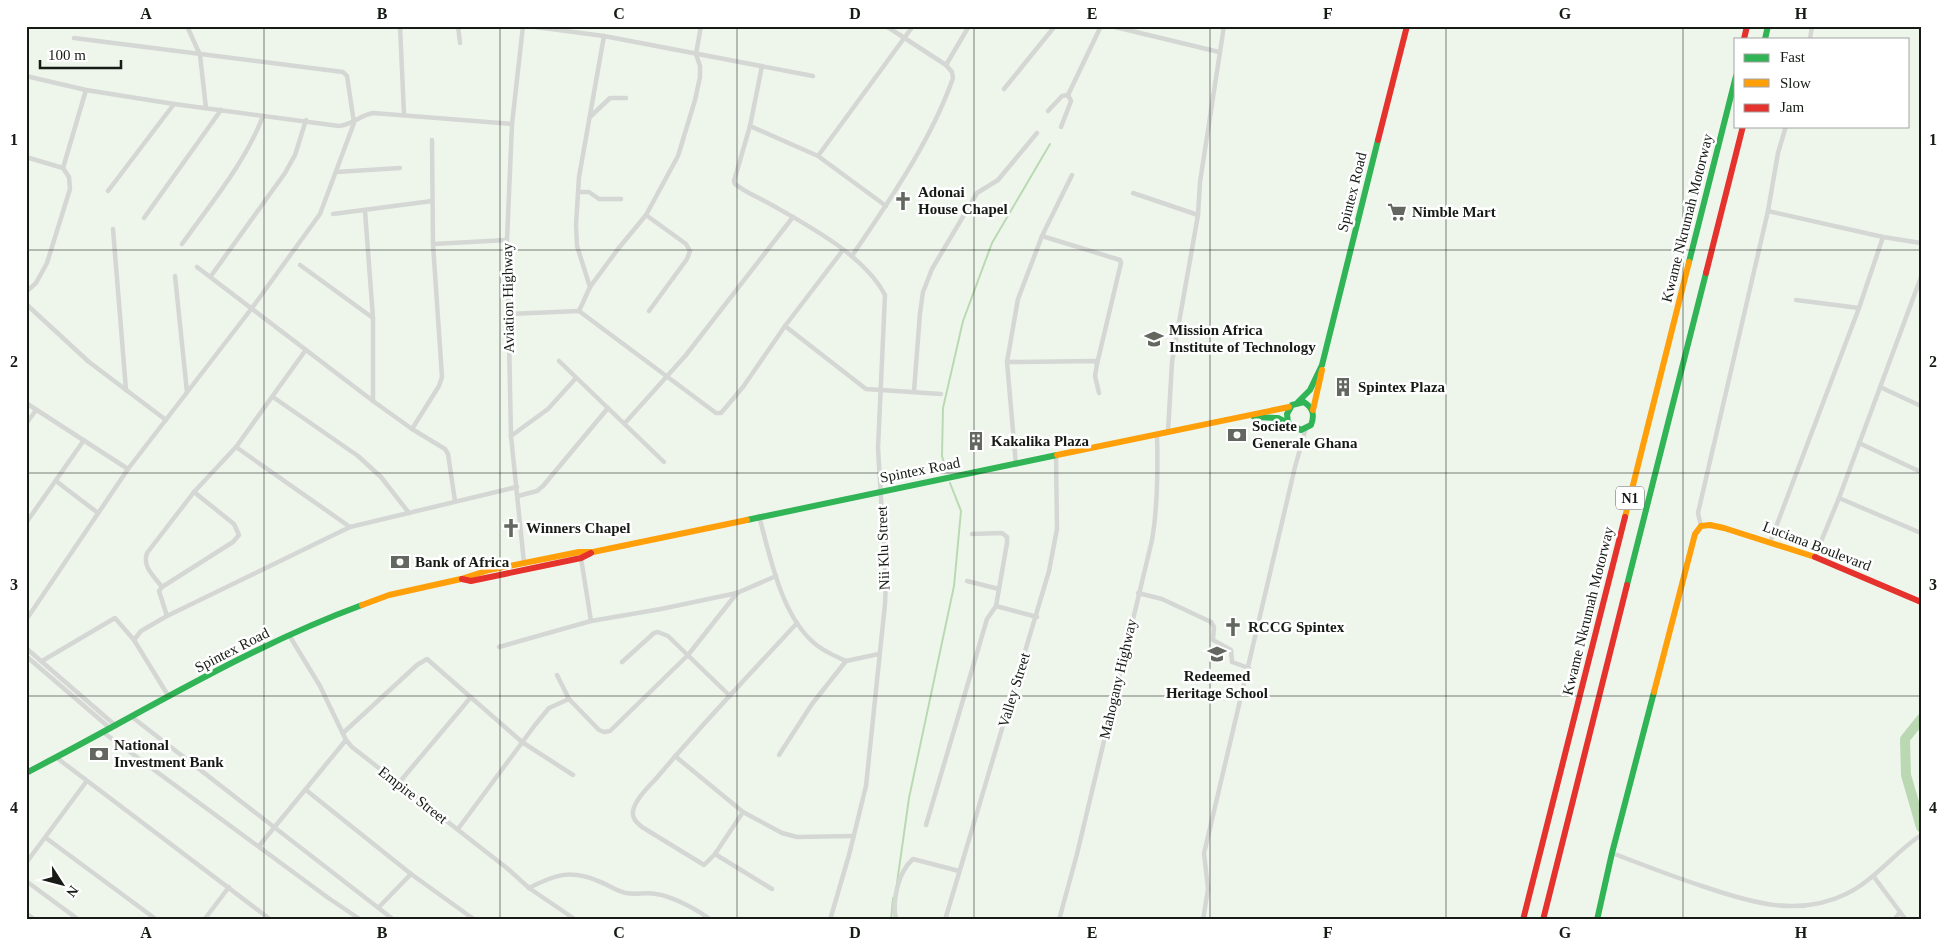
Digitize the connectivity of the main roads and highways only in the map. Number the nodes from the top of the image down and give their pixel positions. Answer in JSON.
{"nodes":[{"id":1,"x":1407,"y":26,"type":"edge"},
{"id":2,"x":1768,"y":26,"type":"edge"},
{"id":3,"x":1764,"y":38,"type":"edge"},
{"id":4,"x":1734,"y":84,"type":"edge"},
{"id":5,"x":1742,"y":128,"type":"edge"},
{"id":6,"x":1322,"y":365,"type":"junction"},
{"id":7,"x":1298,"y":402,"type":"junction"},
{"id":8,"x":1289,"y":407,"type":"junction"},
{"id":9,"x":1313,"y":410,"type":"junction"},
{"id":10,"x":1252,"y":416,"type":"junction"},
{"id":11,"x":1288,"y":422,"type":"junction"},
{"id":12,"x":593,"y":552,"type":"junction"},
{"id":13,"x":525,"y":567,"type":"junction"},
{"id":14,"x":1921,"y":602,"type":"edge"},
{"id":15,"x":26,"y":774,"type":"edge"},
{"id":16,"x":1523,"y":920,"type":"edge"},
{"id":17,"x":1543,"y":920,"type":"edge"},
{"id":18,"x":1597,"y":920,"type":"edge"}],
"edges":[{"from":1,"to":6,"type":"main road","name":"Spintex Road"},
{"from":2,"to":3,"type":"main road"},
{"from":4,"to":16,"type":"main road","name":"Kwame Nkrumah Motorway","number":"N1"},
{"from":5,"to":17,"type":"main road","name":"Kwame Nkrumah Motorway","number":"N1"},
{"from":6,"to":7,"type":"main road","name":"Spintex Road"},
{"from":6,"to":9,"type":"main road","name":"Spintex Road"},
{"from":7,"to":8,"type":"main road"},
{"from":7,"to":9,"type":"main road"},
{"from":8,"to":10,"type":"main road","name":"Spintex Road"},
{"from":8,"to":11,"type":"main road"},
{"from":9,"to":11,"type":"main road"},
{"from":10,"to":11,"type":"main road","name":"Spintex Road"},
{"from":10,"to":12,"type":"main road","name":"Spintex Road"},
{"from":12,"to":13,"type":"main road","name":"Spintex Road"},
{"from":12,"to":13,"type":"main road","name":"Spintex Road"},
{"from":13,"to":15,"type":"main road","name":"Spintex Road"},
{"from":14,"to":18,"type":"main road","name":"Luciana Boulevard"}]}
